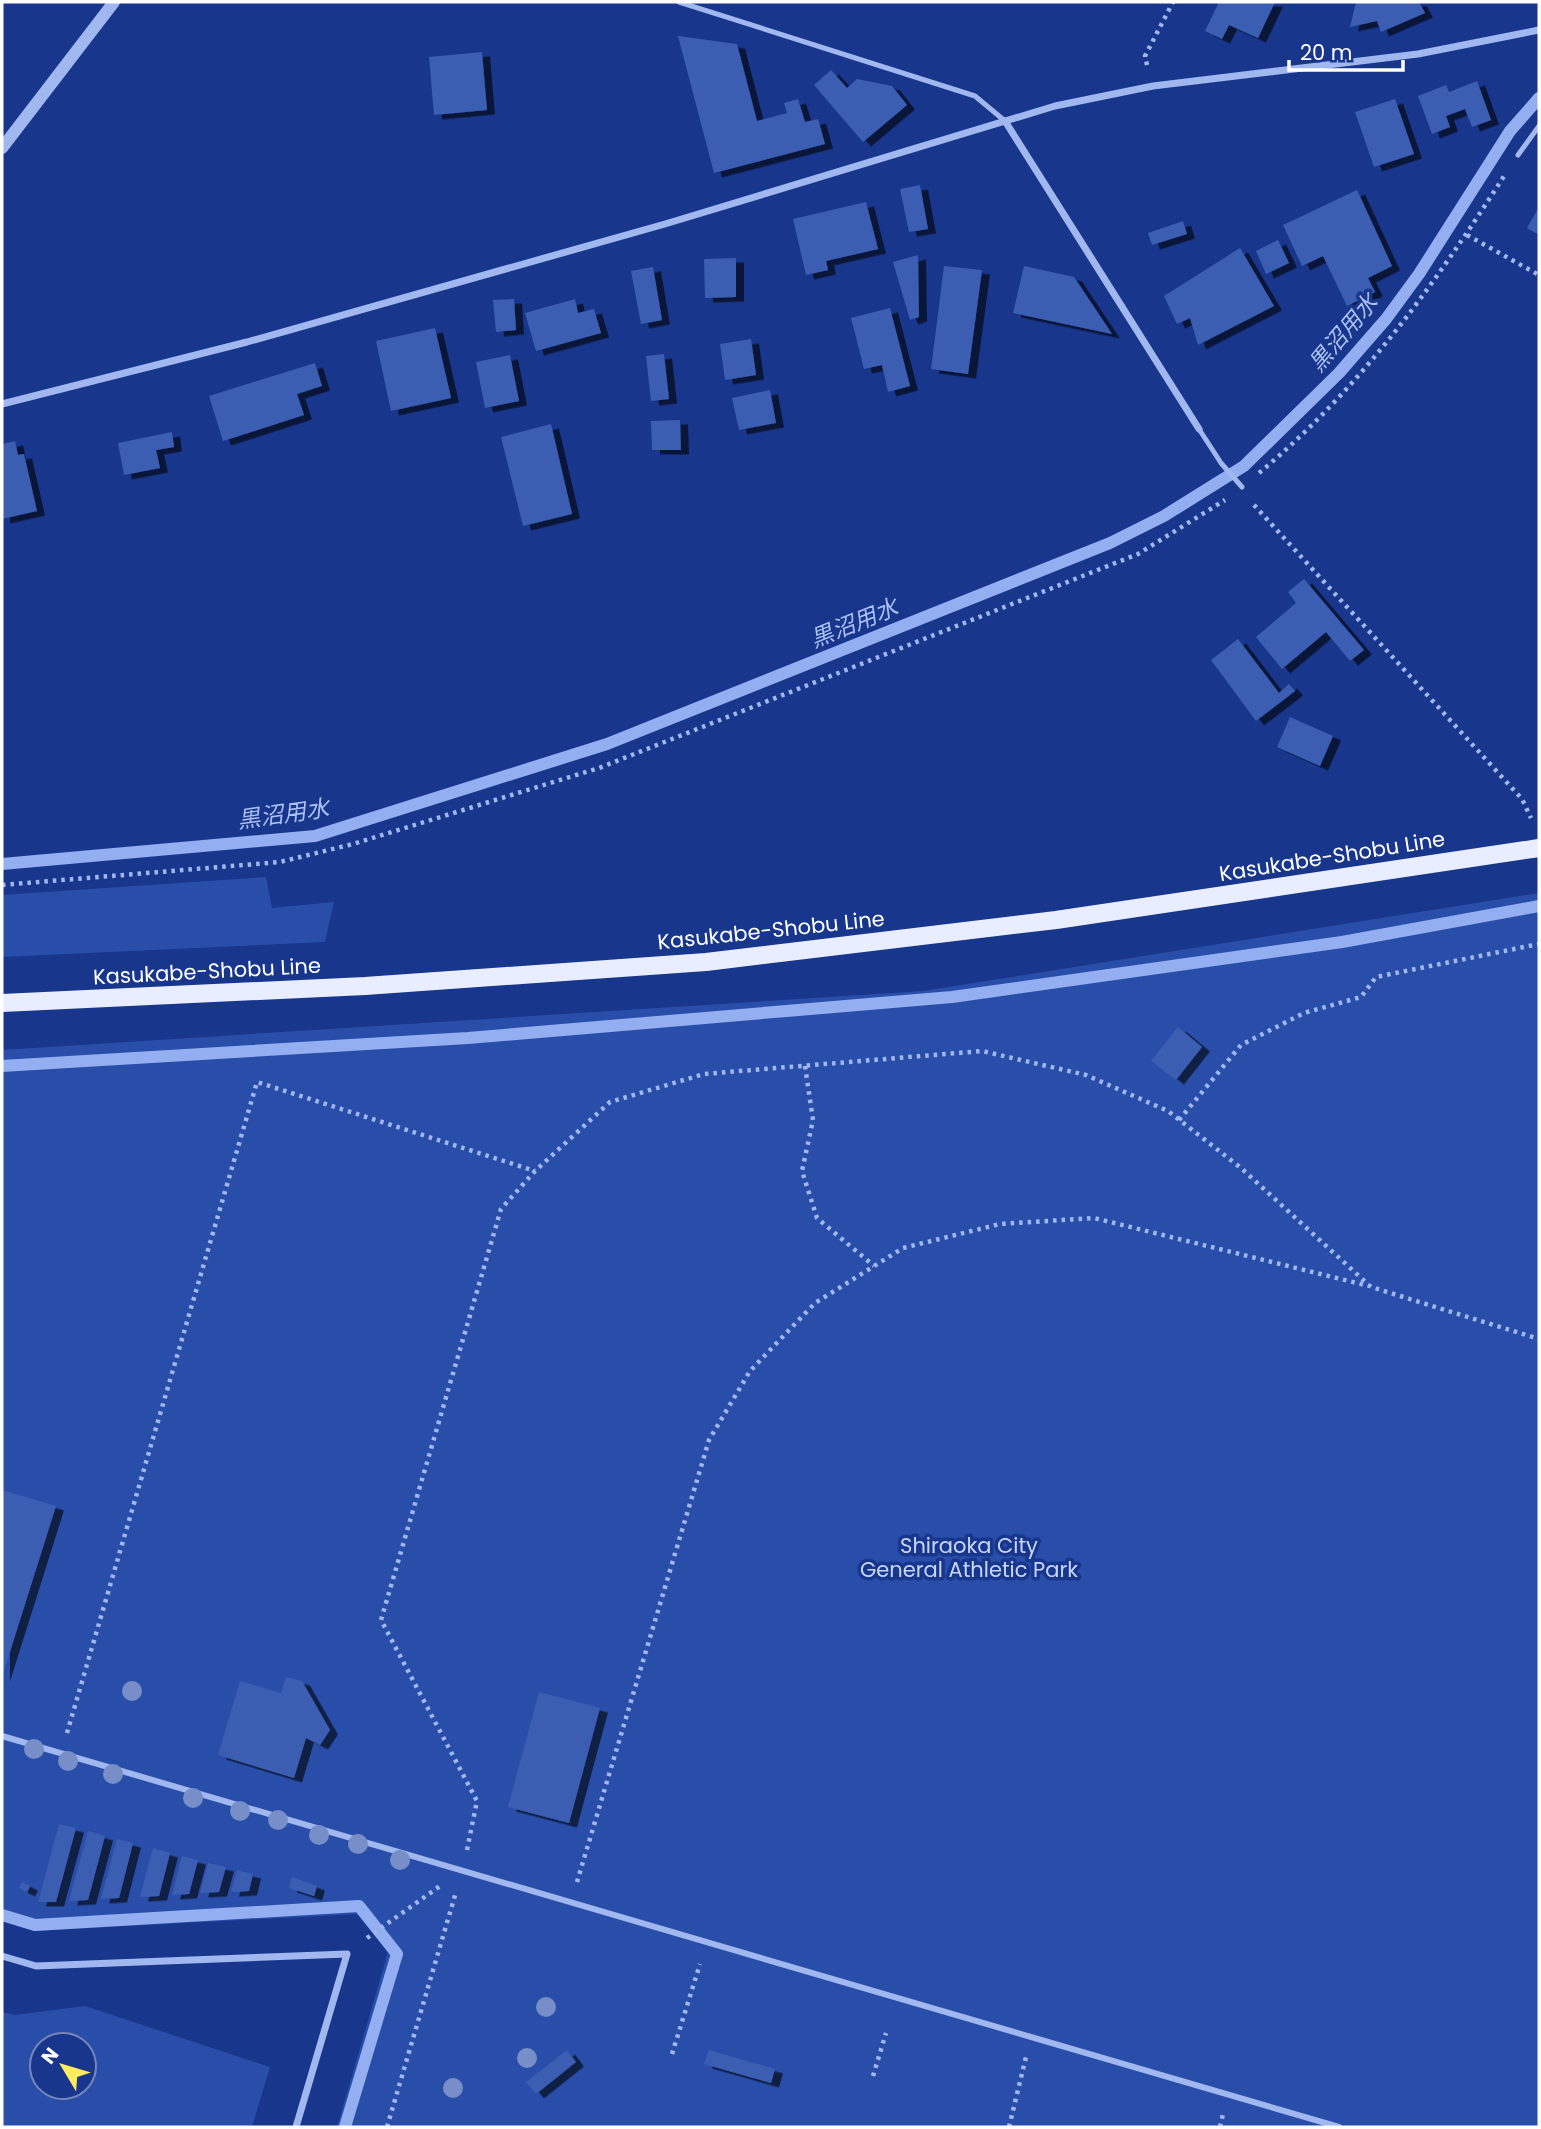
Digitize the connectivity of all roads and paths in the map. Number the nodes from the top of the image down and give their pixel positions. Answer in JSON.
{"nodes":[{"id":1,"x":114,"y":2,"type":"edge"},
{"id":2,"x":679,"y":2,"type":"edge"},
{"id":3,"x":1174,"y":2,"type":"edge"},
{"id":4,"x":1539,"y":30,"type":"edge"},
{"id":5,"x":1153,"y":86,"type":"junction"},
{"id":6,"x":1004,"y":121,"type":"junction"},
{"id":7,"x":1539,"y":127,"type":"edge"},
{"id":8,"x":2,"y":148,"type":"edge"},
{"id":9,"x":1518,"y":155,"type":"joint"},
{"id":10,"x":1467,"y":235,"type":"junction"},
{"id":11,"x":1539,"y":275,"type":"edge"},
{"id":12,"x":2,"y":404,"type":"edge"},
{"id":13,"x":1199,"y":429,"type":"joint"},
{"id":14,"x":1242,"y":486,"type":"junction"},
{"id":15,"x":1531,"y":818,"type":"dead end"},
{"id":16,"x":1539,"y":848,"type":"edge"},
{"id":17,"x":2,"y":885,"type":"edge"},
{"id":18,"x":1539,"y":944,"type":"edge"},
{"id":19,"x":2,"y":1003,"type":"edge"},
{"id":20,"x":805,"y":1066,"type":"junction"},
{"id":21,"x":1179,"y":1120,"type":"junction"},
{"id":22,"x":535,"y":1171,"type":"junction"},
{"id":23,"x":874,"y":1266,"type":"junction"},
{"id":24,"x":1371,"y":1287,"type":"junction"},
{"id":25,"x":1539,"y":1339,"type":"edge"},
{"id":26,"x":2,"y":1736,"type":"edge"},
{"id":27,"x":61,"y":1754,"type":"junction"},
{"id":28,"x":462,"y":1871,"type":"junction"},
{"id":29,"x":571,"y":1903,"type":"junction"},
{"id":30,"x":367,"y":1938,"type":"dead end"},
{"id":31,"x":707,"y":1943,"type":"junction"},
{"id":32,"x":2,"y":1956,"type":"edge"},
{"id":33,"x":886,"y":2033,"type":"dead end"},
{"id":34,"x":1031,"y":2037,"type":"junction"},
{"id":35,"x":672,"y":2054,"type":"dead end"},
{"id":36,"x":873,"y":2076,"type":"dead end"},
{"id":37,"x":296,"y":2127,"type":"edge"},
{"id":38,"x":387,"y":2127,"type":"edge"},
{"id":39,"x":1009,"y":2127,"type":"edge"},
{"id":40,"x":1339,"y":2127,"type":"edge"}],
"edges":[{"from":1,"to":8,"type":"street"},
{"from":2,"to":6,"type":"lane"},
{"from":3,"to":5,"type":"path"},
{"from":4,"to":5,"type":"street"},
{"from":5,"to":6,"type":"street"},
{"from":6,"to":12,"type":"street"},
{"from":6,"to":13,"type":"street"},
{"from":7,"to":9,"type":"lane"},
{"from":9,"to":10,"type":"path"},
{"from":10,"to":11,"type":"path"},
{"from":10,"to":14,"type":"path"},
{"from":13,"to":14,"type":"lane"},
{"from":14,"to":15,"type":"path"},
{"from":14,"to":17,"type":"path"},
{"from":16,"to":19,"type":"main road","name":"Kasukabe-Shobu Line"},
{"from":18,"to":21,"type":"path"},
{"from":20,"to":21,"type":"path"},
{"from":20,"to":22,"type":"path"},
{"from":20,"to":23,"type":"path"},
{"from":21,"to":24,"type":"path"},
{"from":22,"to":27,"type":"path"},
{"from":22,"to":28,"type":"path"},
{"from":23,"to":24,"type":"path"},
{"from":23,"to":29,"type":"path"},
{"from":24,"to":25,"type":"path"},
{"from":26,"to":27,"type":"street"},
{"from":27,"to":28,"type":"street"},
{"from":28,"to":29,"type":"street"},
{"from":28,"to":30,"type":"path"},
{"from":28,"to":38,"type":"path"},
{"from":29,"to":31,"type":"street"},
{"from":31,"to":34,"type":"street"},
{"from":31,"to":35,"type":"path"},
{"from":32,"to":37,"type":"street"},
{"from":33,"to":36,"type":"path"},
{"from":34,"to":39,"type":"path"},
{"from":34,"to":40,"type":"street"}]}
